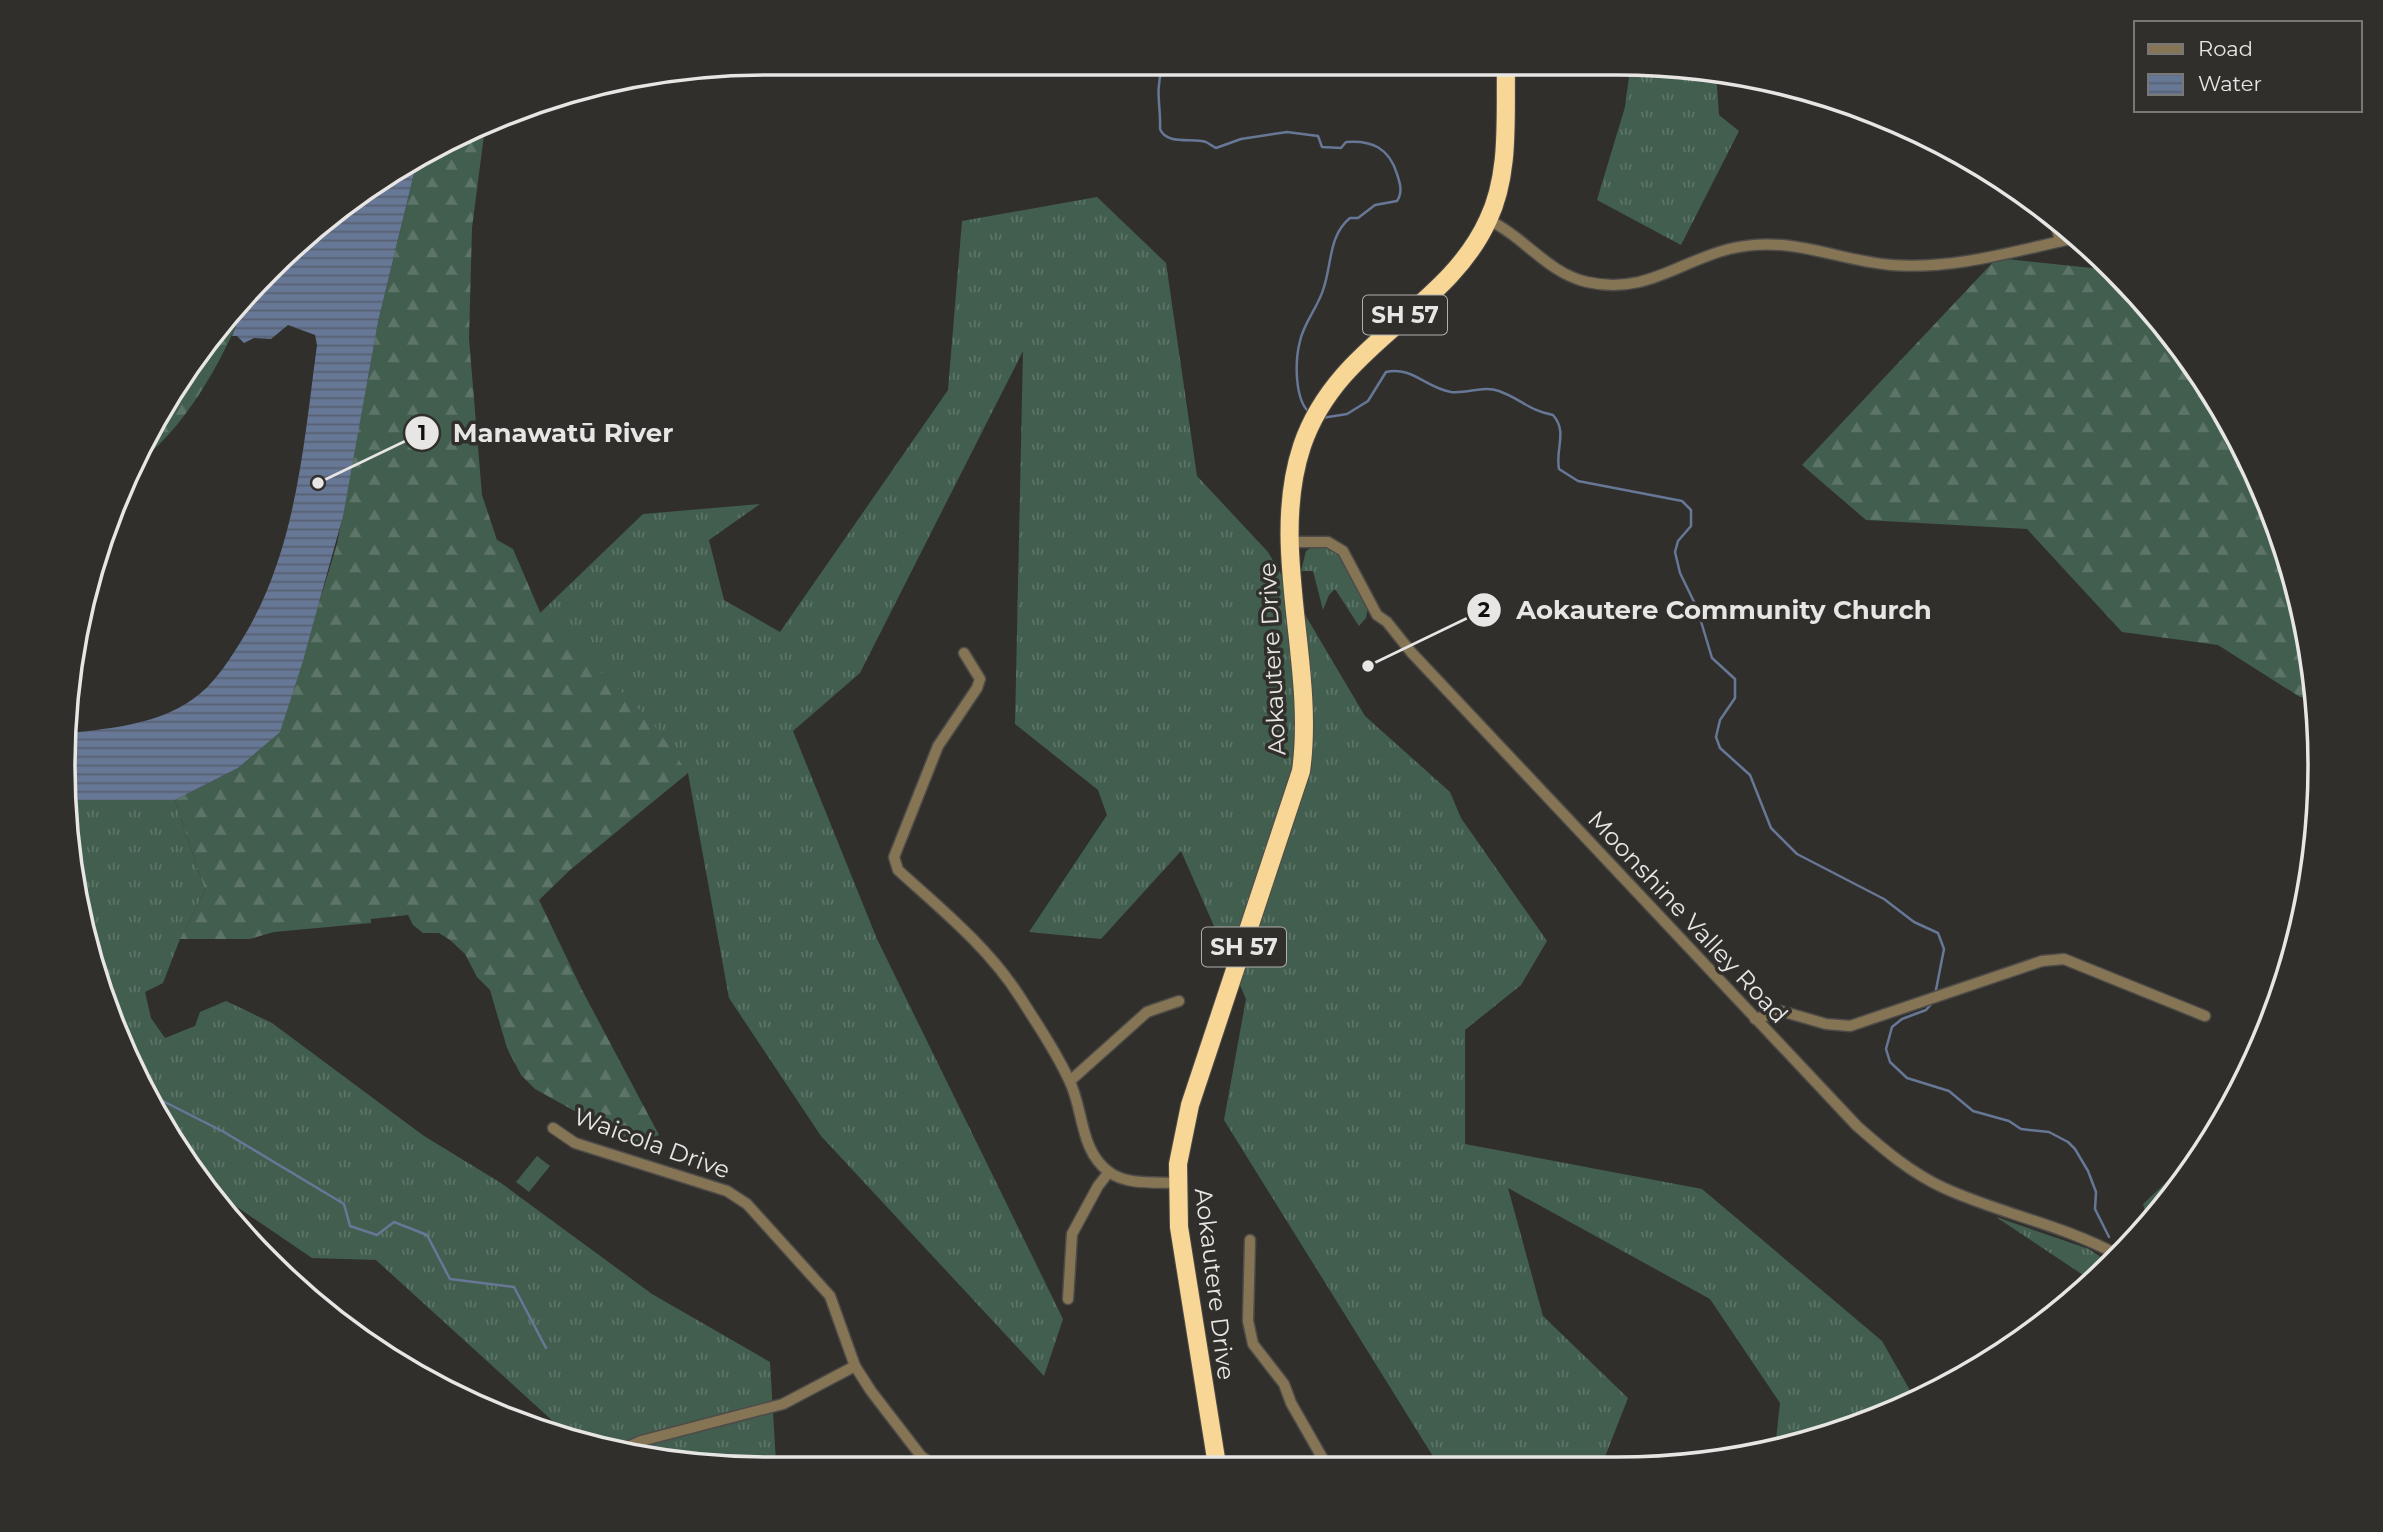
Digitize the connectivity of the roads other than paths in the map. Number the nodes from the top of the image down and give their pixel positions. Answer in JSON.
{"nodes":[{"id":1,"x":1506,"y":75,"type":"edge"},
{"id":2,"x":1488,"y":220,"type":"junction"},
{"id":3,"x":2059,"y":236,"type":"edge"},
{"id":4,"x":2065,"y":241,"type":"edge"},
{"id":5,"x":2060,"y":242,"type":"junction"},
{"id":6,"x":1289,"y":542,"type":"junction"},
{"id":7,"x":964,"y":653,"type":"dead end"},
{"id":8,"x":1179,"y":1001,"type":"dead end"},
{"id":9,"x":2205,"y":1016,"type":"dead end"},
{"id":10,"x":1755,"y":1018,"type":"junction"},
{"id":11,"x":1070,"y":1081,"type":"junction"},
{"id":12,"x":553,"y":1128,"type":"dead end"},
{"id":13,"x":1109,"y":1172,"type":"junction"},
{"id":14,"x":1176,"y":1183,"type":"junction"},
{"id":15,"x":1250,"y":1240,"type":"dead end"},
{"id":16,"x":2108,"y":1251,"type":"edge"},
{"id":17,"x":1068,"y":1299,"type":"dead end"},
{"id":18,"x":855,"y":1366,"type":"junction"},
{"id":19,"x":635,"y":1444,"type":"edge"},
{"id":20,"x":925,"y":1457,"type":"edge"},
{"id":21,"x":1215,"y":1457,"type":"edge"},
{"id":22,"x":1322,"y":1457,"type":"edge"}],
"edges":[{"from":1,"to":2,"type":"highway","name":"Aokautere Drive","number":"SH 57"},
{"from":2,"to":5,"type":"street"},
{"from":2,"to":6,"type":"highway","name":"Aokautere Drive","number":"SH 57"},
{"from":3,"to":5,"type":"street"},
{"from":4,"to":5,"type":"street"},
{"from":6,"to":10,"type":"street","name":"Moonshine Valley Road"},
{"from":6,"to":14,"type":"highway","name":"Aokautere Drive","number":"SH 57"},
{"from":7,"to":11,"type":"street"},
{"from":8,"to":11,"type":"street"},
{"from":9,"to":10,"type":"street"},
{"from":10,"to":16,"type":"street","name":"Moonshine Valley Road"},
{"from":11,"to":13,"type":"street"},
{"from":12,"to":18,"type":"street","name":"Waicola Drive"},
{"from":13,"to":14,"type":"street"},
{"from":13,"to":17,"type":"street"},
{"from":14,"to":21,"type":"highway","name":"Aokautere Drive","number":"SH 57"},
{"from":15,"to":22,"type":"street"},
{"from":18,"to":19,"type":"street"},
{"from":18,"to":20,"type":"street","name":"Waicola Drive"}]}
